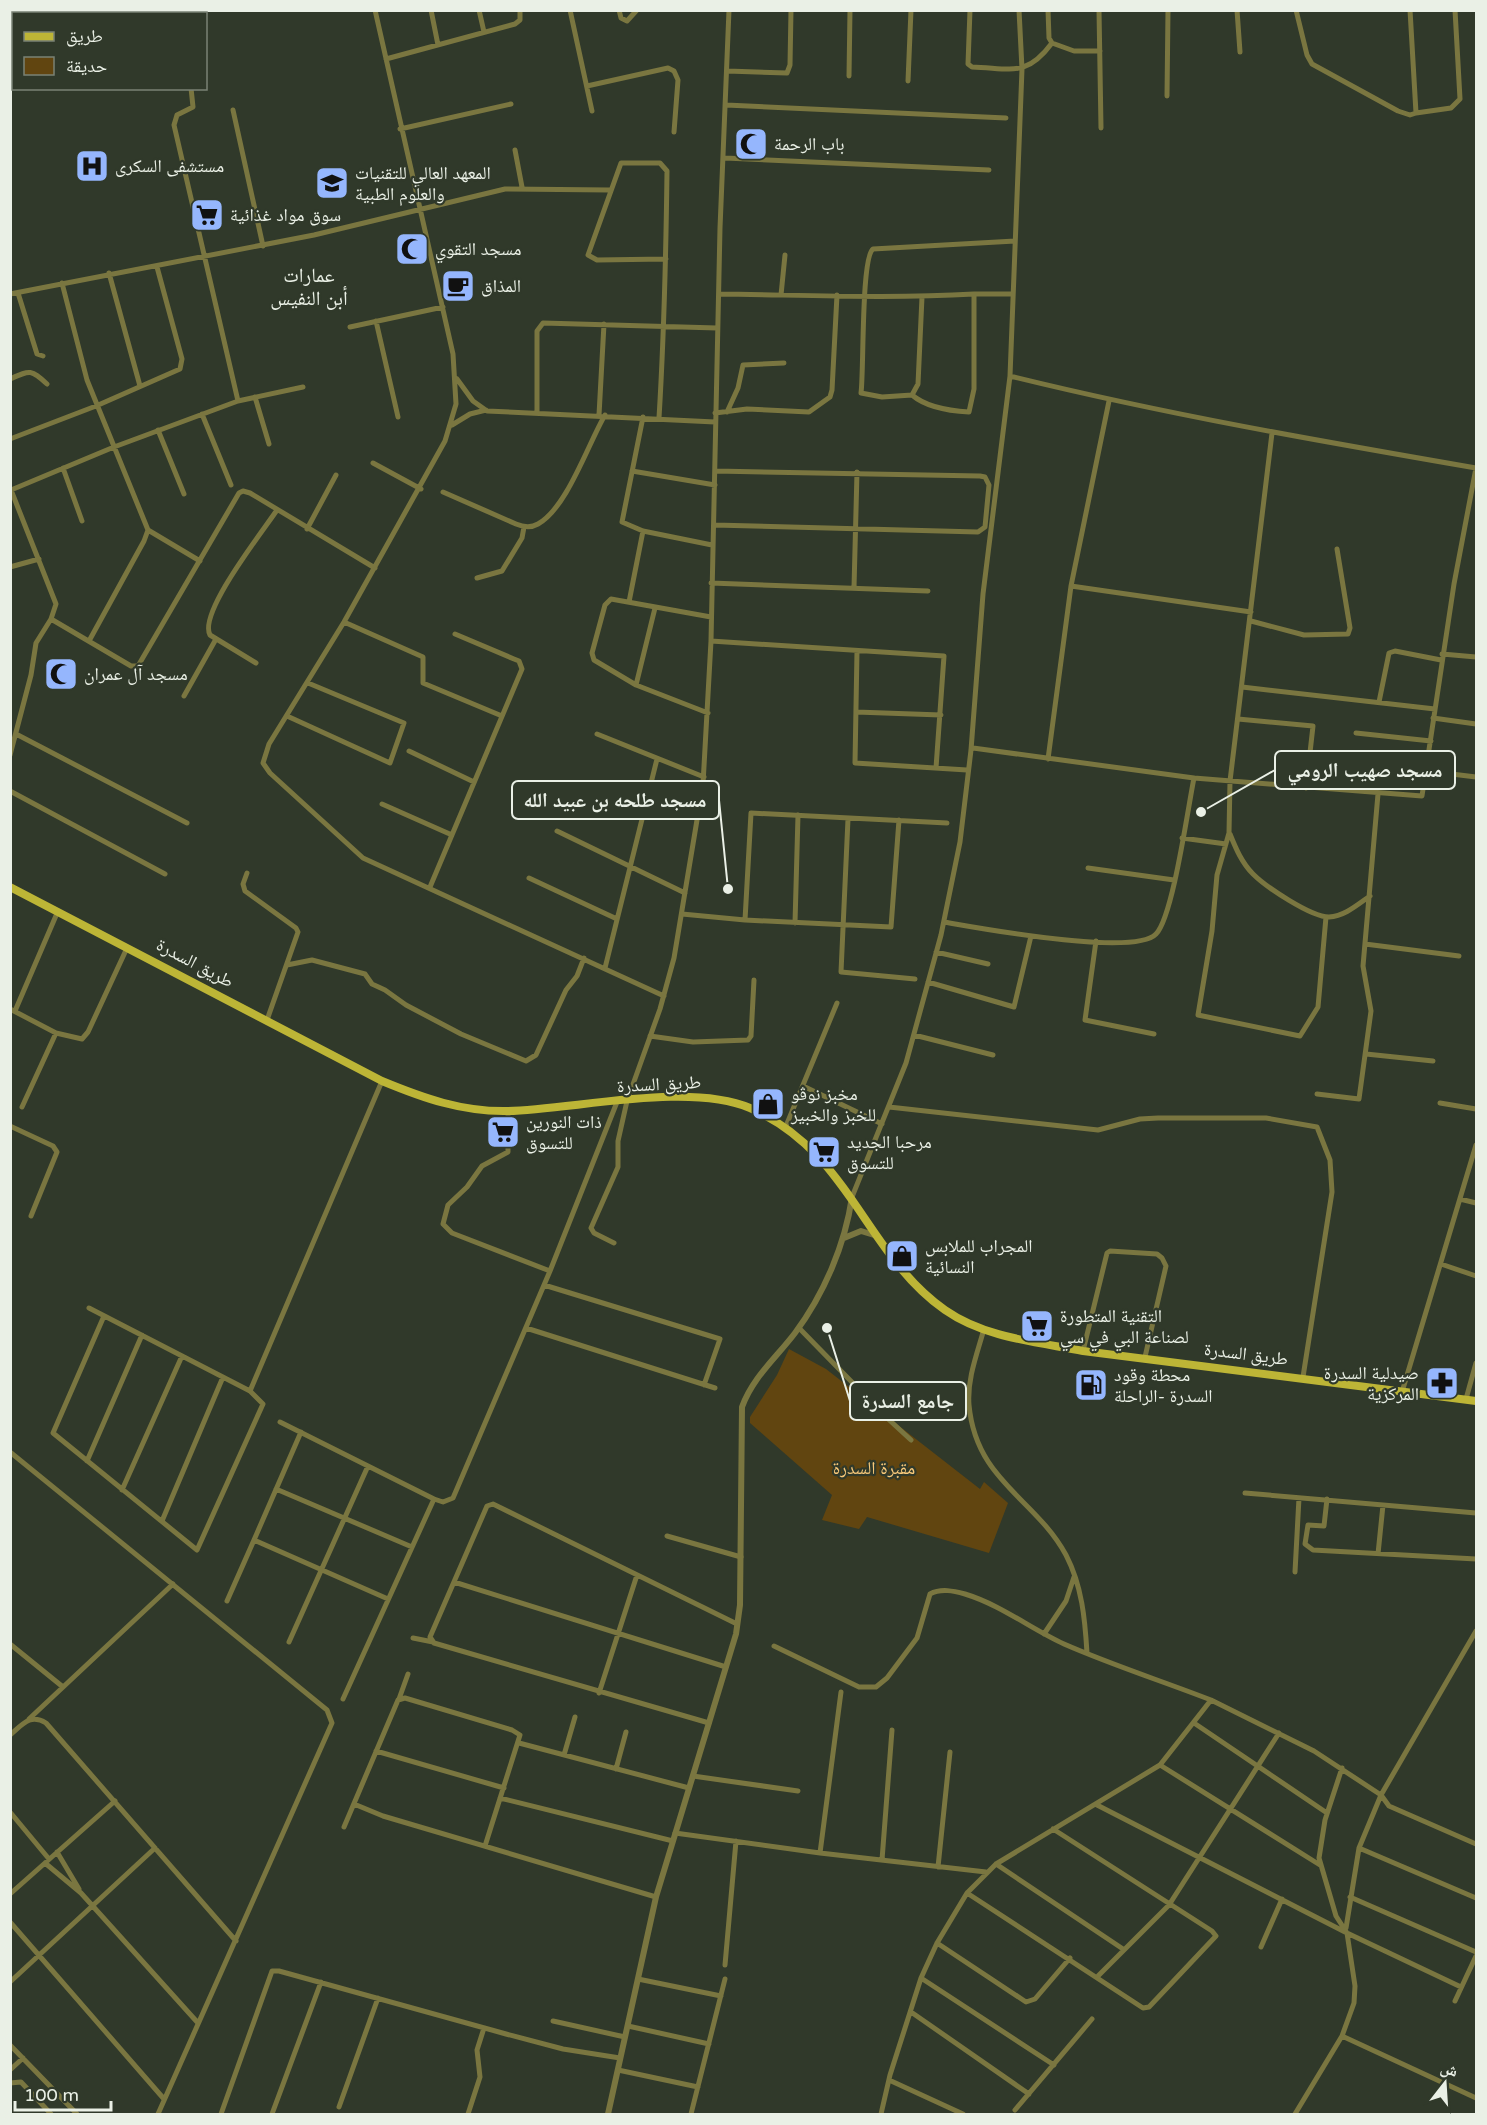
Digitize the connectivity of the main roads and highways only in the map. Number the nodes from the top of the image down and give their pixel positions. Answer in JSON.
{"nodes":[{"id":1,"x":10,"y":887,"type":"edge"},
{"id":2,"x":1476,"y":1401,"type":"edge"}],
"edges":[{"from":1,"to":2,"type":"main road","name":"طريق السدرة"}]}
